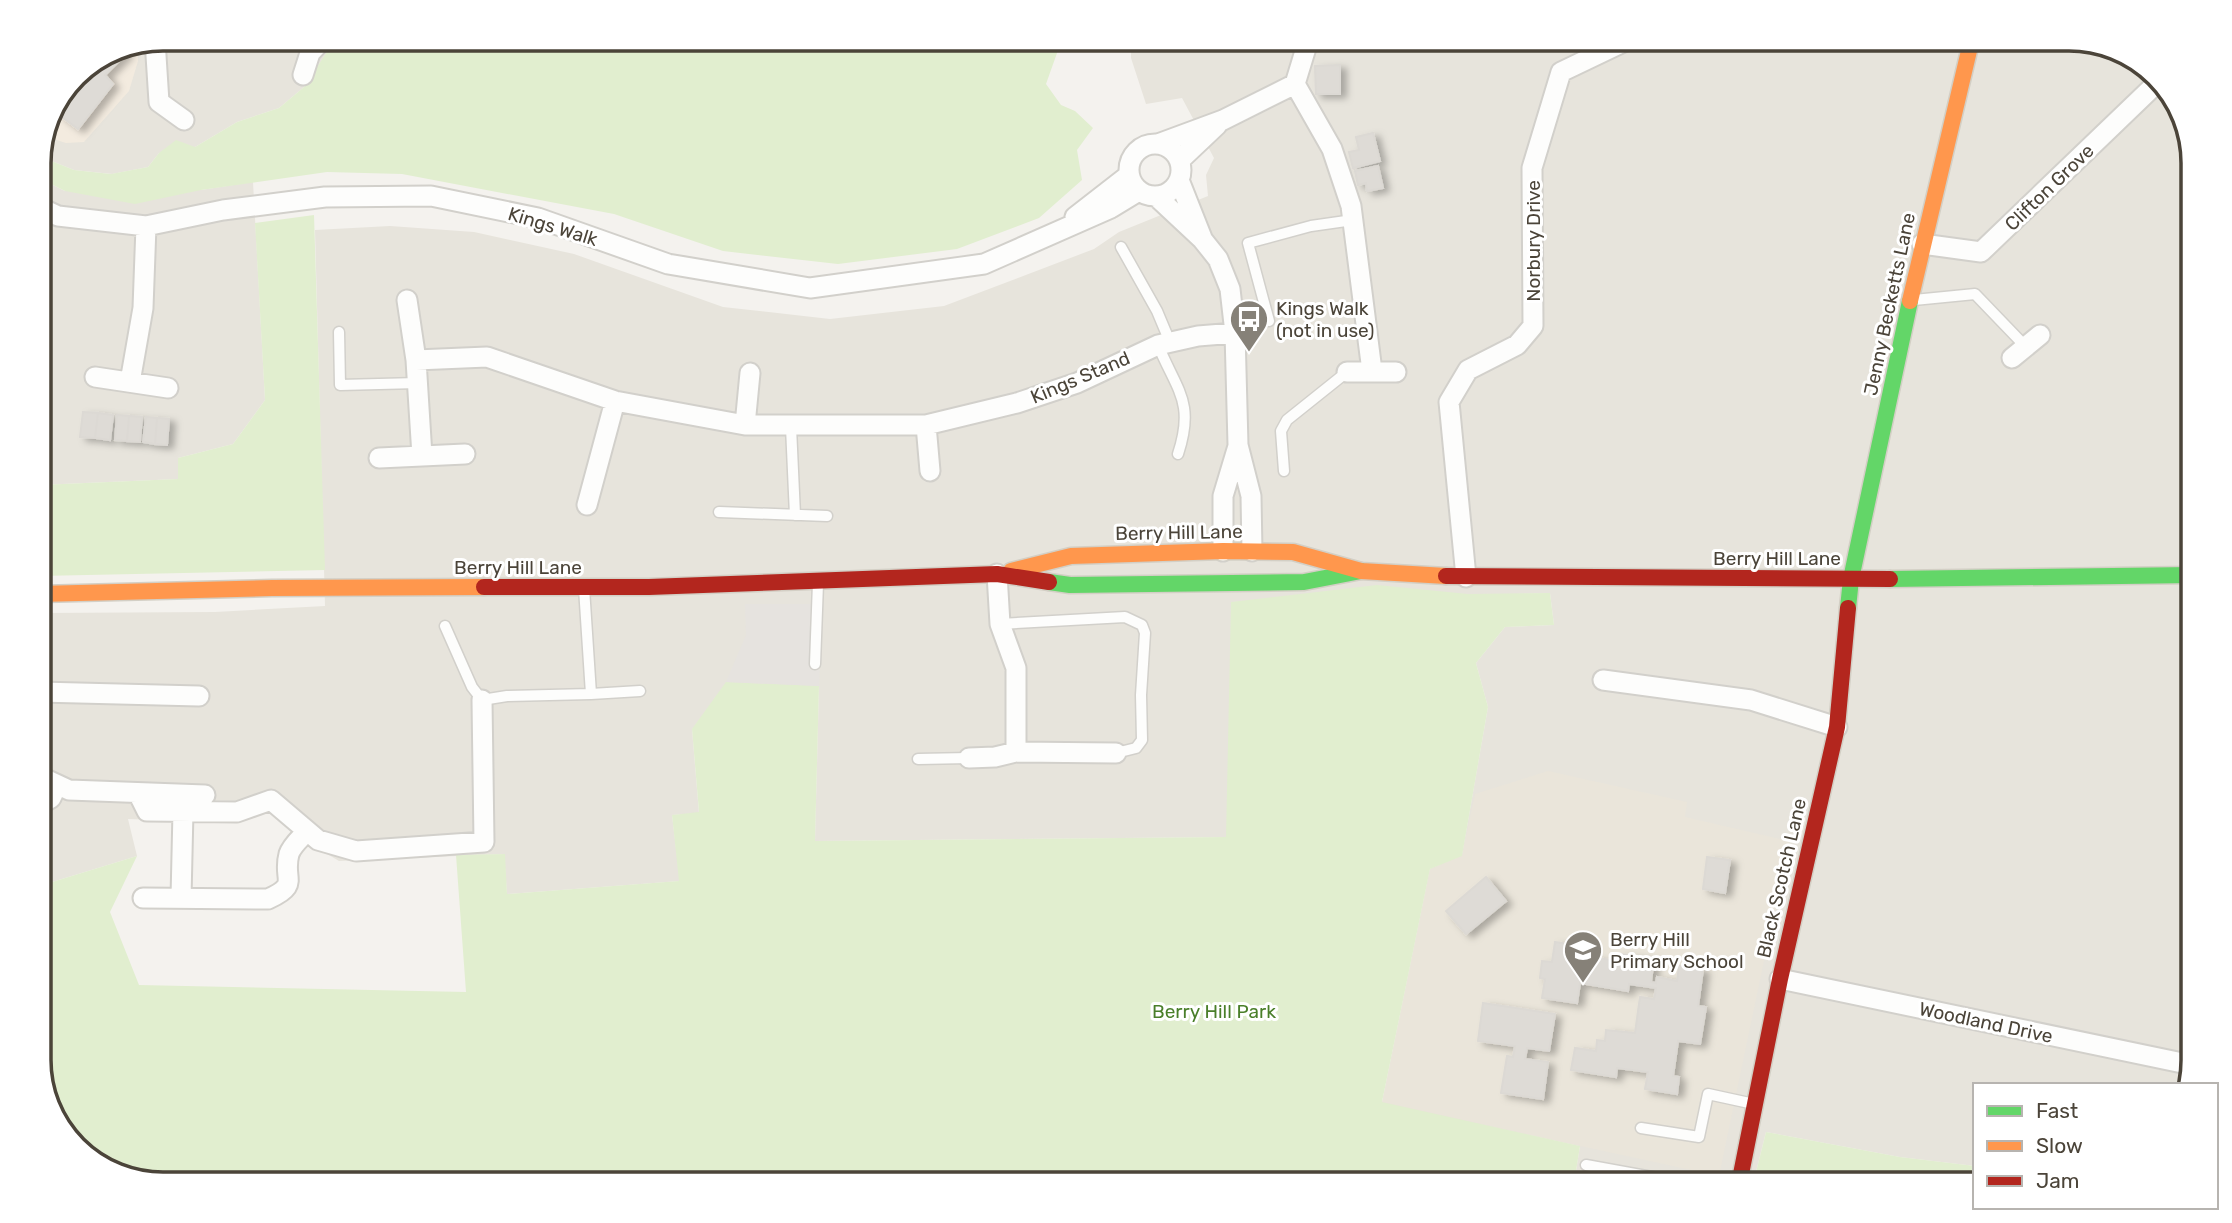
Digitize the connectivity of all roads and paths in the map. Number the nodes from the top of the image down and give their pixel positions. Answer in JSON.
{"nodes":[{"id":1,"x":309,"y":51,"type":"edge"},
{"id":2,"x":1305,"y":51,"type":"edge"},
{"id":3,"x":1604,"y":51,"type":"edge"},
{"id":4,"x":1969,"y":51,"type":"edge"},
{"id":5,"x":156,"y":52,"type":"edge"},
{"id":6,"x":303,"y":75,"type":"dead end"},
{"id":7,"x":1295,"y":84,"type":"junction"},
{"id":8,"x":2152,"y":88,"type":"edge"},
{"id":9,"x":159,"y":102,"type":"junction"},
{"id":10,"x":140,"y":106,"type":"dead end"},
{"id":11,"x":184,"y":120,"type":"dead end"},
{"id":12,"x":1223,"y":120,"type":"junction"},
{"id":13,"x":1158,"y":144,"type":"junction"},
{"id":14,"x":1180,"y":170,"type":"junction"},
{"id":15,"x":1141,"y":187,"type":"junction"},
{"id":16,"x":51,"y":213,"type":"edge"},
{"id":17,"x":1354,"y":220,"type":"junction"},
{"id":18,"x":146,"y":226,"type":"junction"},
{"id":19,"x":1202,"y":239,"type":"junction"},
{"id":20,"x":1922,"y":244,"type":"junction"},
{"id":21,"x":1121,"y":247,"type":"dead end"},
{"id":22,"x":407,"y":300,"type":"dead end"},
{"id":23,"x":1910,"y":301,"type":"junction"},
{"id":24,"x":1269,"y":321,"type":"dead end"},
{"id":25,"x":339,"y":332,"type":"dead end"},
{"id":26,"x":1235,"y":333,"type":"junction"},
{"id":27,"x":1164,"y":343,"type":"junction"},
{"id":28,"x":2026,"y":347,"type":"dead end"},
{"id":29,"x":416,"y":360,"type":"junction"},
{"id":30,"x":1372,"y":371,"type":"junction"},
{"id":31,"x":1347,"y":372,"type":"joint"},
{"id":32,"x":1396,"y":372,"type":"dead end"},
{"id":33,"x":750,"y":373,"type":"dead end"},
{"id":34,"x":95,"y":377,"type":"dead end"},
{"id":35,"x":130,"y":382,"type":"junction"},
{"id":36,"x":418,"y":383,"type":"junction"},
{"id":37,"x":168,"y":388,"type":"dead end"},
{"id":38,"x":615,"y":401,"type":"junction"},
{"id":39,"x":745,"y":425,"type":"junction"},
{"id":40,"x":926,"y":425,"type":"junction"},
{"id":41,"x":791,"y":427,"type":"junction"},
{"id":42,"x":1238,"y":445,"type":"junction"},
{"id":43,"x":465,"y":454,"type":"dead end"},
{"id":44,"x":1178,"y":454,"type":"dead end"},
{"id":45,"x":422,"y":456,"type":"junction"},
{"id":46,"x":379,"y":458,"type":"dead end"},
{"id":47,"x":930,"y":471,"type":"dead end"},
{"id":48,"x":1284,"y":471,"type":"dead end"},
{"id":49,"x":587,"y":505,"type":"dead end"},
{"id":50,"x":719,"y":512,"type":"dead end"},
{"id":51,"x":794,"y":515,"type":"junction"},
{"id":52,"x":827,"y":516,"type":"dead end"},
{"id":53,"x":1223,"y":551,"type":"junction"},
{"id":54,"x":1250,"y":560,"type":"junction"},
{"id":55,"x":1361,"y":571,"type":"junction"},
{"id":56,"x":997,"y":574,"type":"junction"},
{"id":57,"x":2181,"y":575,"type":"edge"},
{"id":58,"x":1466,"y":577,"type":"junction"},
{"id":59,"x":1851,"y":579,"type":"junction"},
{"id":60,"x":818,"y":583,"type":"junction"},
{"id":61,"x":1236,"y":583,"type":"junction"},
{"id":62,"x":584,"y":588,"type":"junction"},
{"id":63,"x":51,"y":594,"type":"edge"},
{"id":64,"x":1000,"y":624,"type":"junction"},
{"id":65,"x":445,"y":626,"type":"dead end"},
{"id":66,"x":815,"y":664,"type":"dead end"},
{"id":67,"x":1603,"y":680,"type":"dead end"},
{"id":68,"x":640,"y":691,"type":"dead end"},
{"id":69,"x":51,"y":692,"type":"edge"},
{"id":70,"x":591,"y":694,"type":"junction"},
{"id":71,"x":199,"y":696,"type":"dead end"},
{"id":72,"x":482,"y":701,"type":"junction"},
{"id":73,"x":1837,"y":727,"type":"junction"},
{"id":74,"x":1016,"y":752,"type":"junction"},
{"id":75,"x":1116,"y":753,"type":"joint"},
{"id":76,"x":969,"y":758,"type":"joint"},
{"id":77,"x":918,"y":759,"type":"dead end"},
{"id":78,"x":51,"y":782,"type":"edge"},
{"id":79,"x":57,"y":785,"type":"junction"},
{"id":80,"x":138,"y":793,"type":"junction"},
{"id":81,"x":205,"y":795,"type":"dead end"},
{"id":82,"x":51,"y":798,"type":"edge"},
{"id":83,"x":183,"y":811,"type":"junction"},
{"id":84,"x":307,"y":831,"type":"junction"},
{"id":85,"x":143,"y":898,"type":"dead end"},
{"id":86,"x":181,"y":898,"type":"junction"},
{"id":87,"x":1780,"y":979,"type":"junction"},
{"id":88,"x":2181,"y":1063,"type":"edge"},
{"id":89,"x":1758,"y":1105,"type":"junction"},
{"id":90,"x":1641,"y":1128,"type":"dead end"},
{"id":91,"x":1586,"y":1165,"type":"dead end"},
{"id":92,"x":1622,"y":1172,"type":"edge"},
{"id":93,"x":1742,"y":1172,"type":"edge"}],
"edges":[{"from":1,"to":6,"type":"street"},
{"from":2,"to":7,"type":"street"},
{"from":3,"to":58,"type":"street","name":"Norbury Drive"},
{"from":4,"to":20,"type":"street","name":"Jenny Becketts Lane"},
{"from":5,"to":9,"type":"street"},
{"from":7,"to":12,"type":"street"},
{"from":7,"to":17,"type":"street"},
{"from":8,"to":20,"type":"street","name":"Clifton Grove"},
{"from":9,"to":10,"type":"street"},
{"from":9,"to":11,"type":"street"},
{"from":12,"to":13,"type":"street"},
{"from":12,"to":14,"type":"street"},
{"from":13,"to":14,"type":"street"},
{"from":13,"to":15,"type":"street"},
{"from":14,"to":15,"type":"street"},
{"from":14,"to":19,"type":"street"},
{"from":15,"to":18,"type":"street","name":"Kings Walk"},
{"from":15,"to":19,"type":"street"},
{"from":16,"to":18,"type":"street","name":"Kings Walk"},
{"from":17,"to":24,"type":"lane"},
{"from":17,"to":30,"type":"street"},
{"from":18,"to":35,"type":"street"},
{"from":19,"to":26,"type":"street"},
{"from":20,"to":23,"type":"street","name":"Jenny Becketts Lane"},
{"from":21,"to":27,"type":"lane"},
{"from":22,"to":29,"type":"street"},
{"from":23,"to":28,"type":"lane"},
{"from":23,"to":59,"type":"street","name":"Jenny Becketts Lane"},
{"from":25,"to":36,"type":"lane"},
{"from":26,"to":27,"type":"street","name":"Kings Stand"},
{"from":26,"to":42,"type":"street"},
{"from":27,"to":40,"type":"street","name":"Kings Stand"},
{"from":27,"to":44,"type":"lane"},
{"from":29,"to":36,"type":"street"},
{"from":29,"to":38,"type":"street","name":"Kings Stand"},
{"from":30,"to":31,"type":"street"},
{"from":30,"to":32,"type":"street"},
{"from":31,"to":48,"type":"lane"},
{"from":33,"to":39,"type":"street"},
{"from":34,"to":35,"type":"street"},
{"from":35,"to":37,"type":"street"},
{"from":36,"to":45,"type":"street"},
{"from":38,"to":39,"type":"street","name":"Kings Stand"},
{"from":38,"to":49,"type":"street"},
{"from":39,"to":41,"type":"street","name":"Kings Stand"},
{"from":40,"to":41,"type":"street","name":"Kings Stand"},
{"from":40,"to":47,"type":"street"},
{"from":41,"to":51,"type":"lane"},
{"from":42,"to":53,"type":"street"},
{"from":42,"to":54,"type":"street"},
{"from":43,"to":45,"type":"street"},
{"from":45,"to":46,"type":"street"},
{"from":50,"to":51,"type":"lane"},
{"from":51,"to":52,"type":"lane"},
{"from":53,"to":54,"type":"street","name":"Berry Hill Lane"},
{"from":53,"to":56,"type":"street","name":"Berry Hill Lane"},
{"from":54,"to":55,"type":"street","name":"Berry Hill Lane"},
{"from":54,"to":61,"type":"street"},
{"from":55,"to":58,"type":"street","name":"Berry Hill Lane"},
{"from":55,"to":61,"type":"street","name":"Berry Hill Lane"},
{"from":56,"to":60,"type":"street","name":"Berry Hill Lane"},
{"from":56,"to":61,"type":"street","name":"Berry Hill Lane"},
{"from":56,"to":64,"type":"street"},
{"from":57,"to":59,"type":"street","name":"Berry Hill Lane"},
{"from":58,"to":59,"type":"street","name":"Berry Hill Lane"},
{"from":59,"to":73,"type":"street","name":"Black Scotch Lane"},
{"from":60,"to":62,"type":"street","name":"Berry Hill Lane"},
{"from":60,"to":66,"type":"lane"},
{"from":62,"to":63,"type":"street","name":"Berry Hill Lane"},
{"from":62,"to":70,"type":"lane"},
{"from":64,"to":74,"type":"street"},
{"from":64,"to":75,"type":"lane"},
{"from":65,"to":72,"type":"lane"},
{"from":67,"to":73,"type":"street"},
{"from":68,"to":70,"type":"lane"},
{"from":69,"to":71,"type":"street"},
{"from":70,"to":72,"type":"lane"},
{"from":72,"to":84,"type":"street"},
{"from":73,"to":87,"type":"street","name":"Black Scotch Lane"},
{"from":74,"to":75,"type":"street"},
{"from":74,"to":76,"type":"street"},
{"from":76,"to":77,"type":"lane"},
{"from":78,"to":79,"type":"street"},
{"from":79,"to":80,"type":"street"},
{"from":79,"to":82,"type":"street"},
{"from":80,"to":81,"type":"street"},
{"from":80,"to":83,"type":"street"},
{"from":83,"to":84,"type":"street"},
{"from":83,"to":86,"type":"street"},
{"from":84,"to":86,"type":"street"},
{"from":85,"to":86,"type":"street"},
{"from":87,"to":88,"type":"street","name":"Woodland Drive"},
{"from":87,"to":89,"type":"street","name":"Black Scotch Lane"},
{"from":89,"to":90,"type":"lane"},
{"from":89,"to":93,"type":"street","name":"Black Scotch Lane"},
{"from":91,"to":92,"type":"lane"}]}
